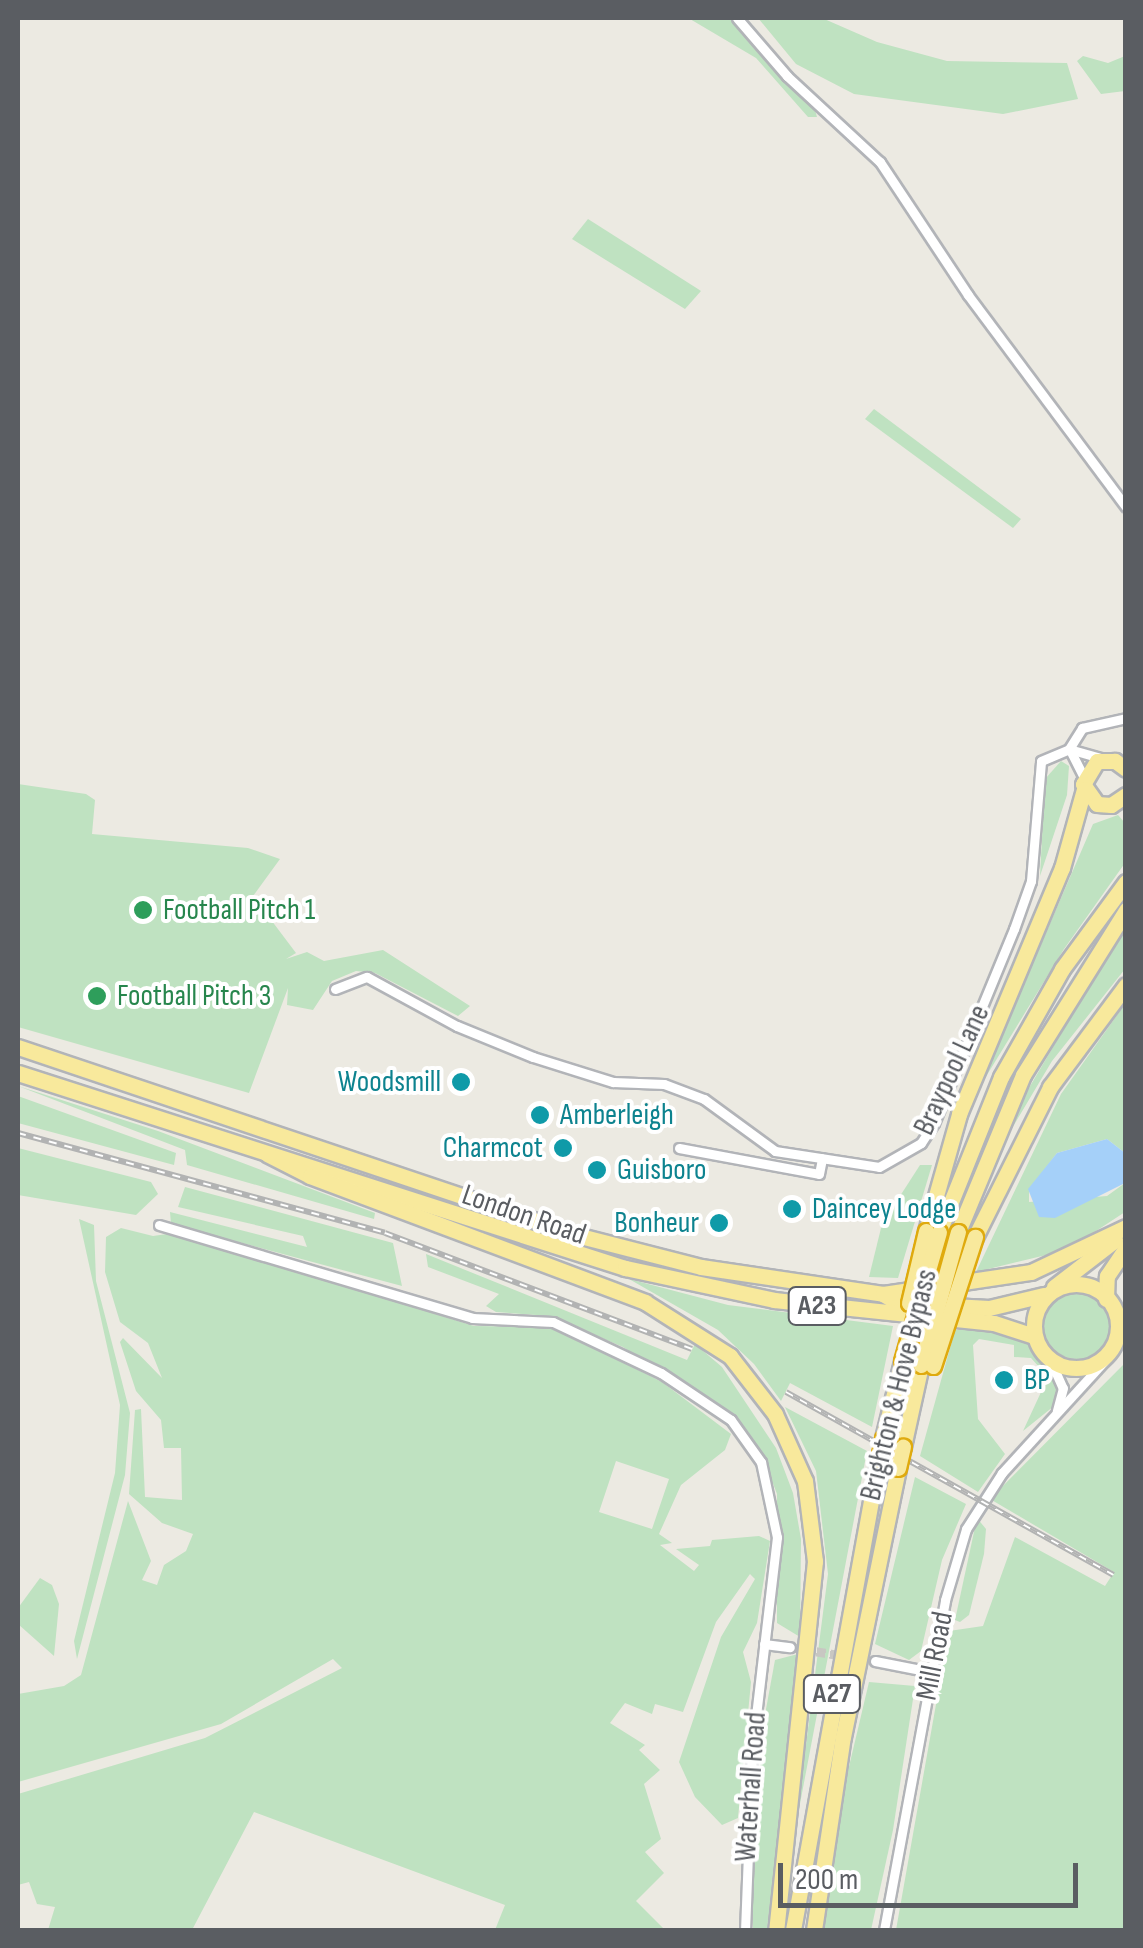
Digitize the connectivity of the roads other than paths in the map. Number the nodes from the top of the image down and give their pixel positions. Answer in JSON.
{"nodes":[{"id":1,"x":737,"y":18,"type":"edge"},
{"id":2,"x":1126,"y":506,"type":"edge"},
{"id":3,"x":1126,"y":718,"type":"edge"},
{"id":4,"x":1069,"y":749,"type":"junction"},
{"id":5,"x":1118,"y":762,"type":"edge"},
{"id":6,"x":1084,"y":784,"type":"junction"},
{"id":7,"x":1123,"y":801,"type":"edge"},
{"id":8,"x":1126,"y":882,"type":"edge"},
{"id":9,"x":1126,"y":910,"type":"edge"},
{"id":10,"x":1126,"y":985,"type":"edge"},
{"id":11,"x":336,"y":988,"type":"dead end"},
{"id":12,"x":18,"y":1047,"type":"edge"},
{"id":13,"x":18,"y":1073,"type":"edge"},
{"id":14,"x":679,"y":1148,"type":"dead end"},
{"id":15,"x":268,"y":1154,"type":"junction"},
{"id":16,"x":822,"y":1158,"type":"junction"},
{"id":17,"x":159,"y":1225,"type":"dead end"},
{"id":18,"x":1126,"y":1227,"type":"edge"},
{"id":19,"x":932,"y":1231,"type":"junction"},
{"id":20,"x":1126,"y":1248,"type":"edge"},
{"id":21,"x":1047,"y":1292,"type":"junction"},
{"id":22,"x":883,"y":1294,"type":"junction"},
{"id":23,"x":1106,"y":1299,"type":"junction"},
{"id":24,"x":1122,"y":1314,"type":"edge"},
{"id":25,"x":1032,"y":1335,"type":"junction"},
{"id":26,"x":1122,"y":1341,"type":"edge"},
{"id":27,"x":1048,"y":1355,"type":"junction"},
{"id":28,"x":1106,"y":1359,"type":"junction"},
{"id":29,"x":927,"y":1366,"type":"junction"},
{"id":30,"x":1056,"y":1414,"type":"junction"},
{"id":31,"x":764,"y":1644,"type":"junction"},
{"id":32,"x":790,"y":1648,"type":"tunnel mouth"},
{"id":33,"x":875,"y":1661,"type":"tunnel mouth"},
{"id":34,"x":931,"y":1672,"type":"junction"},
{"id":35,"x":745,"y":1930,"type":"edge"},
{"id":36,"x":776,"y":1930,"type":"edge"},
{"id":37,"x":793,"y":1930,"type":"edge"},
{"id":38,"x":814,"y":1930,"type":"edge"},
{"id":39,"x":884,"y":1930,"type":"edge"}],
"edges":[{"from":1,"to":2,"type":"street"},
{"from":3,"to":4,"type":"street"},
{"from":4,"to":5,"type":"street"},
{"from":4,"to":6,"type":"street"},
{"from":4,"to":16,"type":"street","name":"Braypool Lane"},
{"from":5,"to":6,"type":"highway"},
{"from":6,"to":7,"type":"highway"},
{"from":6,"to":19,"type":"highway","number":"A27"},
{"from":8,"to":19,"type":"highway","name":"Brighton & Hove Bypass","number":"A27"},
{"from":9,"to":29,"type":"highway","name":"Brighton & Hove Bypass","number":"A27","bridge":true},
{"from":10,"to":29,"type":"highway","number":"A27","bridge":true},
{"from":11,"to":16,"type":"street","name":"Braypool Lane"},
{"from":12,"to":22,"type":"highway","name":"London Road","number":"A23"},
{"from":13,"to":15,"type":"highway","name":"London Road","number":"A23"},
{"from":14,"to":16,"type":"street"},
{"from":15,"to":25,"type":"highway","name":"London Road","number":"A23"},
{"from":15,"to":36,"type":"highway"},
{"from":17,"to":31,"type":"street","name":"Waterhall Road"},
{"from":18,"to":21,"type":"highway"},
{"from":18,"to":22,"type":"highway"},
{"from":19,"to":37,"type":"highway","name":"Brighton & Hove Bypass","number":"A27","bridge":true},
{"from":20,"to":23,"type":"highway"},
{"from":21,"to":22,"type":"highway","name":"London Road","number":"A23"},
{"from":21,"to":23,"type":"highway"},
{"from":21,"to":25,"type":"highway"},
{"from":23,"to":24,"type":"highway"},
{"from":24,"to":26,"type":"highway"},
{"from":25,"to":27,"type":"highway"},
{"from":26,"to":28,"type":"highway"},
{"from":27,"to":28,"type":"highway"},
{"from":27,"to":30,"type":"street"},
{"from":28,"to":30,"type":"street","name":"Mill Road"},
{"from":29,"to":38,"type":"highway","name":"Brighton & Hove Bypass","number":"A27","bridge":true},
{"from":30,"to":34,"type":"street","name":"Mill Road"},
{"from":31,"to":32,"type":"street"},
{"from":31,"to":35,"type":"street","name":"Waterhall Road"},
{"from":33,"to":34,"type":"street"},
{"from":34,"to":39,"type":"street","name":"Mill Road"}]}
